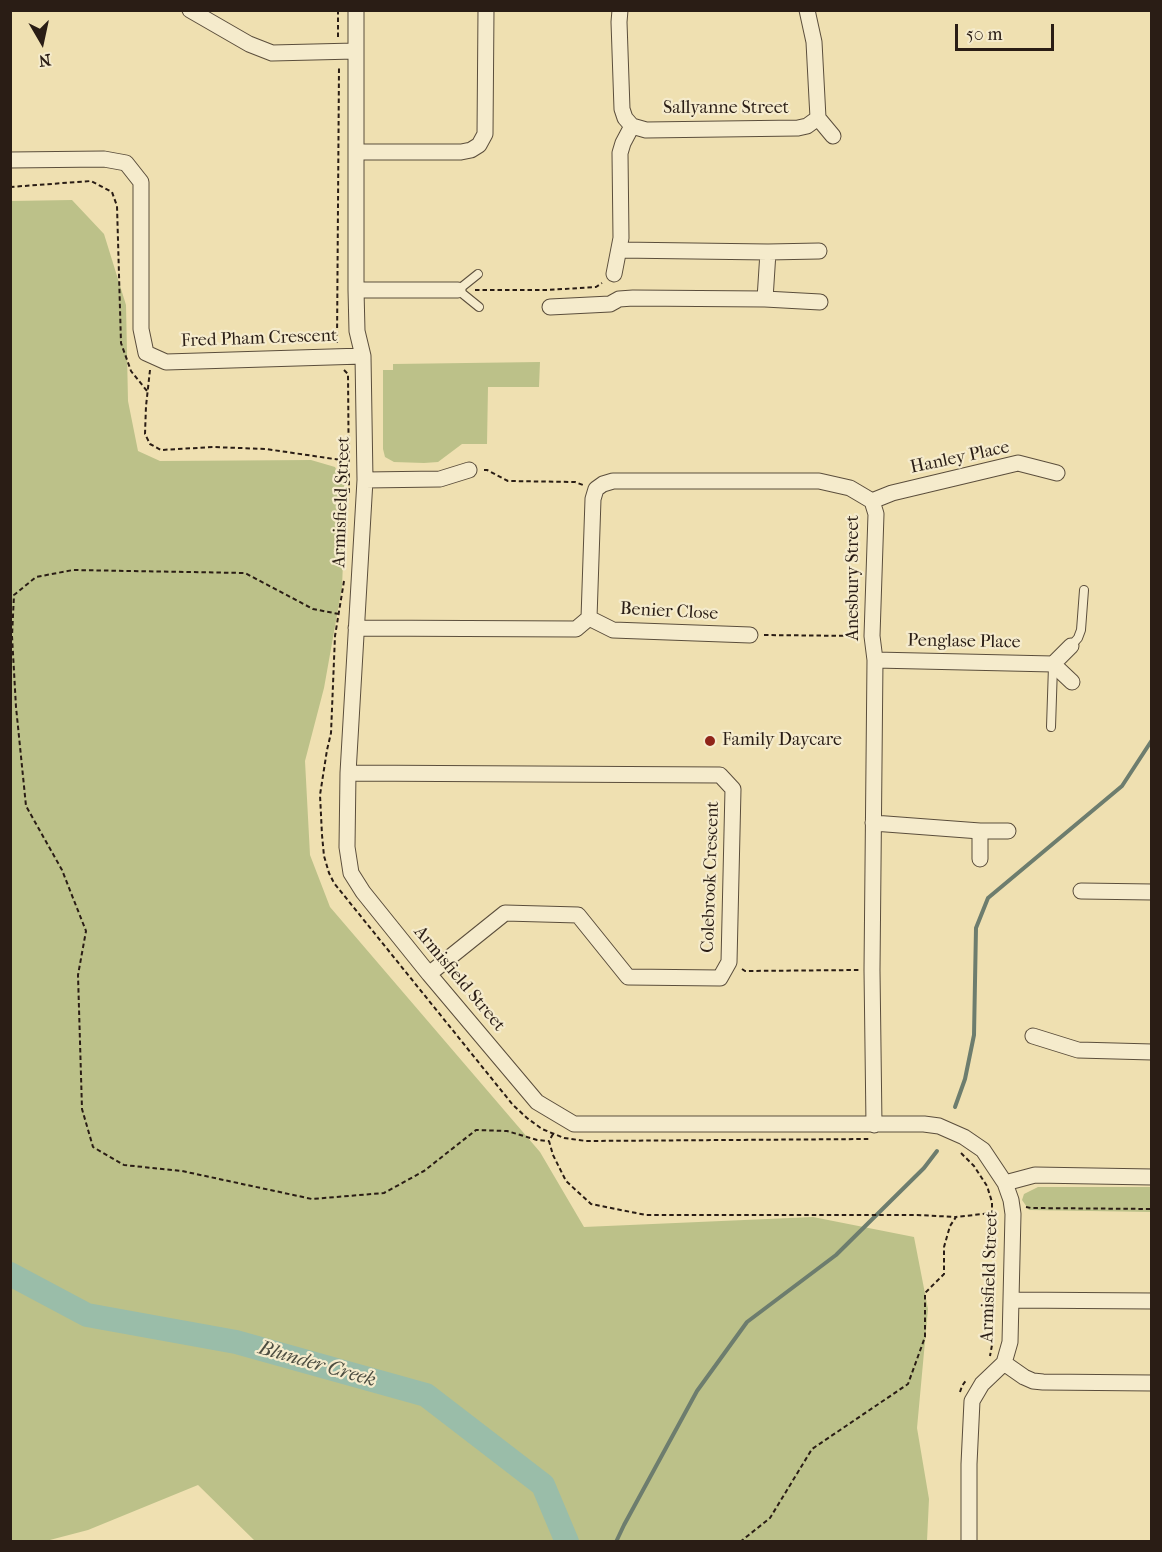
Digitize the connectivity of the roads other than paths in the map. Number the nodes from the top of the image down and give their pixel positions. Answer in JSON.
{"nodes":[{"id":1,"x":190,"y":10,"type":"edge"},
{"id":2,"x":356,"y":10,"type":"edge"},
{"id":3,"x":486,"y":10,"type":"edge"},
{"id":4,"x":620,"y":10,"type":"edge"},
{"id":5,"x":807,"y":10,"type":"edge"},
{"id":6,"x":355,"y":51,"type":"junction"},
{"id":7,"x":818,"y":118,"type":"junction"},
{"id":8,"x":632,"y":126,"type":"junction"},
{"id":9,"x":833,"y":136,"type":"dead end"},
{"id":10,"x":356,"y":152,"type":"junction"},
{"id":11,"x":10,"y":160,"type":"edge"},
{"id":12,"x":619,"y":250,"type":"junction"},
{"id":13,"x":819,"y":251,"type":"dead end"},
{"id":14,"x":768,"y":252,"type":"junction"},
{"id":15,"x":478,"y":274,"type":"dead end"},
{"id":16,"x":614,"y":274,"type":"road end"},
{"id":17,"x":356,"y":290,"type":"junction"},
{"id":18,"x":458,"y":290,"type":"junction"},
{"id":19,"x":765,"y":298,"type":"junction"},
{"id":20,"x":820,"y":302,"type":"dead end"},
{"id":21,"x":550,"y":306,"type":"dead end"},
{"id":22,"x":479,"y":307,"type":"dead end"},
{"id":23,"x":363,"y":356,"type":"junction"},
{"id":24,"x":469,"y":470,"type":"road end"},
{"id":25,"x":1058,"y":473,"type":"dead end"},
{"id":26,"x":365,"y":480,"type":"junction"},
{"id":27,"x":872,"y":501,"type":"junction"},
{"id":28,"x":1084,"y":590,"type":"dead end"},
{"id":29,"x":589,"y":618,"type":"junction"},
{"id":30,"x":356,"y":628,"type":"junction"},
{"id":31,"x":750,"y":635,"type":"road end"},
{"id":32,"x":1071,"y":646,"type":"joint"},
{"id":33,"x":874,"y":660,"type":"junction"},
{"id":34,"x":1053,"y":664,"type":"junction"},
{"id":35,"x":1072,"y":682,"type":"dead end"},
{"id":36,"x":1052,"y":727,"type":"dead end"},
{"id":37,"x":348,"y":773,"type":"junction"},
{"id":38,"x":873,"y":823,"type":"junction"},
{"id":39,"x":980,"y":831,"type":"junction"},
{"id":40,"x":1008,"y":831,"type":"dead end"},
{"id":41,"x":980,"y":859,"type":"dead end"},
{"id":42,"x":1081,"y":891,"type":"dead end"},
{"id":43,"x":1152,"y":892,"type":"edge"},
{"id":44,"x":429,"y":974,"type":"junction"},
{"id":45,"x":1033,"y":1036,"type":"dead end"},
{"id":46,"x":1152,"y":1052,"type":"edge"},
{"id":47,"x":875,"y":1132,"type":"junction"},
{"id":48,"x":1152,"y":1177,"type":"edge"},
{"id":49,"x":1005,"y":1183,"type":"junction"},
{"id":50,"x":1011,"y":1300,"type":"junction"},
{"id":51,"x":1152,"y":1301,"type":"edge"},
{"id":52,"x":997,"y":1360,"type":"junction"},
{"id":53,"x":1152,"y":1383,"type":"edge"},
{"id":54,"x":969,"y":1542,"type":"edge"}],
"edges":[{"from":1,"to":6,"type":"street"},
{"from":2,"to":6,"type":"street","name":"Armisfield Street"},
{"from":3,"to":10,"type":"street"},
{"from":4,"to":8,"type":"street"},
{"from":5,"to":7,"type":"street"},
{"from":6,"to":10,"type":"street","name":"Armisfield Street"},
{"from":7,"to":8,"type":"street","name":"Sallyanne Street"},
{"from":7,"to":9,"type":"street"},
{"from":8,"to":12,"type":"street"},
{"from":10,"to":17,"type":"street","name":"Armisfield Street"},
{"from":11,"to":23,"type":"street","name":"Fred Pham Crescent"},
{"from":12,"to":14,"type":"street"},
{"from":12,"to":16,"type":"street"},
{"from":13,"to":14,"type":"street"},
{"from":14,"to":19,"type":"street"},
{"from":15,"to":18,"type":"lane"},
{"from":17,"to":18,"type":"street"},
{"from":17,"to":23,"type":"street","name":"Armisfield Street"},
{"from":18,"to":22,"type":"lane"},
{"from":19,"to":20,"type":"street"},
{"from":19,"to":21,"type":"street"},
{"from":23,"to":26,"type":"street","name":"Armisfield Street"},
{"from":24,"to":26,"type":"street"},
{"from":25,"to":27,"type":"street","name":"Hanley Place"},
{"from":26,"to":30,"type":"street","name":"Armisfield Street"},
{"from":27,"to":29,"type":"street","name":"Anesbury Street"},
{"from":27,"to":33,"type":"street","name":"Anesbury Street"},
{"from":28,"to":32,"type":"lane"},
{"from":29,"to":30,"type":"street"},
{"from":29,"to":31,"type":"street","name":"Benier Close"},
{"from":30,"to":37,"type":"street","name":"Armisfield Street"},
{"from":32,"to":34,"type":"street"},
{"from":33,"to":34,"type":"street","name":"Penglase Place"},
{"from":33,"to":38,"type":"street","name":"Anesbury Street"},
{"from":34,"to":35,"type":"street"},
{"from":34,"to":36,"type":"lane"},
{"from":37,"to":44,"type":"street","name":"Armisfield Street"},
{"from":37,"to":44,"type":"street","name":"Colebrook Crescent"},
{"from":38,"to":39,"type":"street"},
{"from":38,"to":47,"type":"street","name":"Anesbury Street"},
{"from":39,"to":40,"type":"street"},
{"from":39,"to":41,"type":"street"},
{"from":42,"to":43,"type":"street"},
{"from":44,"to":47,"type":"street","name":"Armisfield Street"},
{"from":45,"to":46,"type":"street"},
{"from":47,"to":49,"type":"street","name":"Armisfield Street"},
{"from":48,"to":49,"type":"street"},
{"from":49,"to":50,"type":"street","name":"Armisfield Street"},
{"from":50,"to":51,"type":"street"},
{"from":50,"to":52,"type":"street","name":"Armisfield Street"},
{"from":52,"to":53,"type":"street"},
{"from":52,"to":54,"type":"street","name":"Armisfield Street"}]}
